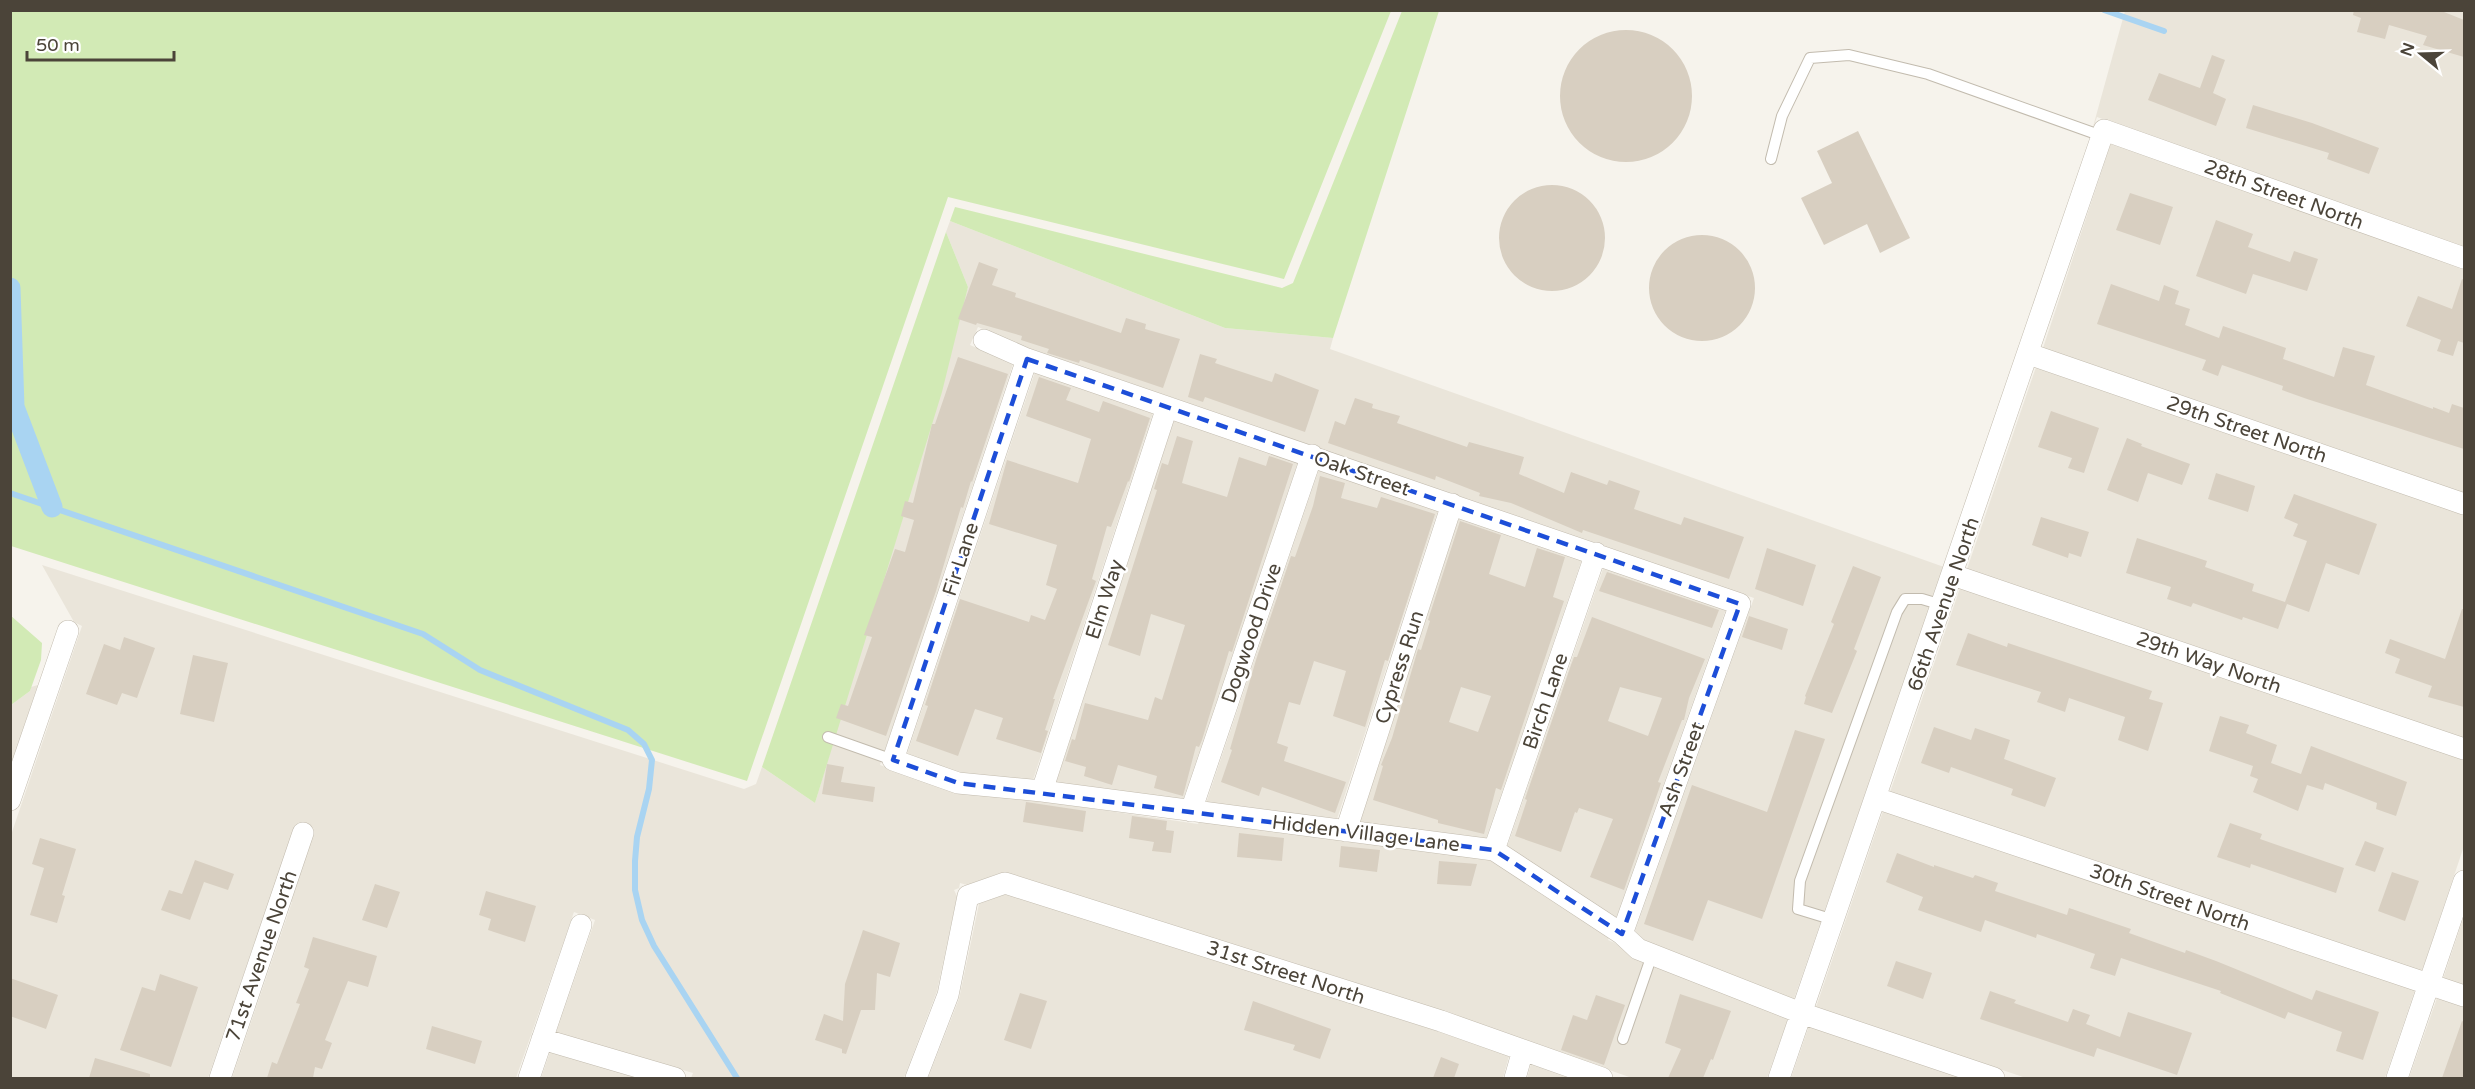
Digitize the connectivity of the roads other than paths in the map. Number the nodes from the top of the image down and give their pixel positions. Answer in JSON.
{"nodes":[{"id":1,"x":2103,"y":133,"type":"junction"},
{"id":2,"x":1771,"y":159,"type":"dead end"},
{"id":3,"x":2464,"y":258,"type":"edge"},
{"id":4,"x":984,"y":340,"type":"dead end"},
{"id":5,"x":2029,"y":354,"type":"junction"},
{"id":6,"x":1027,"y":358,"type":"junction"},
{"id":7,"x":1167,"y":407,"type":"junction"},
{"id":8,"x":1312,"y":455,"type":"junction"},
{"id":9,"x":1452,"y":504,"type":"junction"},
{"id":10,"x":2464,"y":504,"type":"edge"},
{"id":11,"x":1596,"y":553,"type":"junction"},
{"id":12,"x":1953,"y":575,"type":"junction"},
{"id":13,"x":1740,"y":604,"type":"joint"},
{"id":14,"x":1942,"y":605,"type":"junction"},
{"id":15,"x":68,"y":632,"type":"dead end"},
{"id":16,"x":828,"y":737,"type":"dead end"},
{"id":17,"x":2464,"y":749,"type":"edge"},
{"id":18,"x":893,"y":760,"type":"junction"},
{"id":19,"x":1042,"y":791,"type":"junction"},
{"id":20,"x":1876,"y":798,"type":"junction"},
{"id":21,"x":10,"y":800,"type":"edge"},
{"id":22,"x":1191,"y":811,"type":"junction"},
{"id":23,"x":1346,"y":831,"type":"junction"},
{"id":24,"x":303,"y":833,"type":"dead end"},
{"id":25,"x":1494,"y":850,"type":"junction"},
{"id":26,"x":2464,"y":881,"type":"edge"},
{"id":27,"x":1834,"y":920,"type":"junction"},
{"id":28,"x":581,"y":925,"type":"dead end"},
{"id":29,"x":1622,"y":934,"type":"junction"},
{"id":30,"x":1653,"y":954,"type":"junction"},
{"id":31,"x":2429,"y":984,"type":"junction"},
{"id":32,"x":2464,"y":996,"type":"edge"},
{"id":33,"x":1802,"y":1013,"type":"junction"},
{"id":34,"x":542,"y":1039,"type":"junction"},
{"id":35,"x":1623,"y":1040,"type":"dead end"},
{"id":36,"x":1523,"y":1050,"type":"junction"},
{"id":37,"x":220,"y":1078,"type":"edge"},
{"id":38,"x":529,"y":1078,"type":"edge"},
{"id":39,"x":675,"y":1078,"type":"edge"},
{"id":40,"x":916,"y":1078,"type":"edge"},
{"id":41,"x":1515,"y":1078,"type":"edge"},
{"id":42,"x":1602,"y":1078,"type":"edge"},
{"id":43,"x":1779,"y":1078,"type":"edge"},
{"id":44,"x":1994,"y":1078,"type":"edge"},
{"id":45,"x":2397,"y":1078,"type":"edge"}],
"edges":[{"from":1,"to":2,"type":"lane"},
{"from":1,"to":3,"type":"street","name":"28th Street North"},
{"from":1,"to":5,"type":"street","name":"66th Avenue North"},
{"from":4,"to":6,"type":"street","name":"Oak Street"},
{"from":5,"to":10,"type":"street","name":"29th Street North"},
{"from":5,"to":12,"type":"street","name":"66th Avenue North"},
{"from":6,"to":7,"type":"street","name":"Oak Street"},
{"from":6,"to":18,"type":"street","name":"Fir Lane"},
{"from":7,"to":8,"type":"street","name":"Oak Street"},
{"from":7,"to":19,"type":"street","name":"Elm Way"},
{"from":8,"to":9,"type":"street","name":"Oak Street"},
{"from":8,"to":22,"type":"street","name":"Dogwood Drive"},
{"from":9,"to":11,"type":"street","name":"Oak Street"},
{"from":9,"to":23,"type":"street","name":"Cypress Run"},
{"from":11,"to":13,"type":"street","name":"Oak Street"},
{"from":11,"to":25,"type":"street","name":"Birch Lane"},
{"from":12,"to":14,"type":"street","name":"66th Avenue North"},
{"from":12,"to":17,"type":"street","name":"29th Way North"},
{"from":13,"to":29,"type":"street","name":"Ash Street"},
{"from":14,"to":20,"type":"street","name":"66th Avenue North"},
{"from":14,"to":27,"type":"lane"},
{"from":15,"to":21,"type":"street"},
{"from":16,"to":18,"type":"lane"},
{"from":18,"to":19,"type":"street","name":"Hidden Village Lane"},
{"from":19,"to":22,"type":"street","name":"Hidden Village Lane"},
{"from":20,"to":27,"type":"street","name":"66th Avenue North"},
{"from":20,"to":31,"type":"street","name":"30th Street North"},
{"from":22,"to":23,"type":"street","name":"Hidden Village Lane"},
{"from":23,"to":25,"type":"street","name":"Hidden Village Lane"},
{"from":24,"to":37,"type":"street","name":"71st Avenue North"},
{"from":25,"to":29,"type":"street","name":"Hidden Village Lane"},
{"from":26,"to":31,"type":"street"},
{"from":27,"to":33,"type":"street","name":"66th Avenue North"},
{"from":28,"to":34,"type":"street"},
{"from":29,"to":30,"type":"street","name":"Hidden Village Lane"},
{"from":30,"to":33,"type":"street","name":"Hidden Village Lane"},
{"from":30,"to":35,"type":"lane"},
{"from":31,"to":32,"type":"street","name":"30th Street North"},
{"from":31,"to":45,"type":"street"},
{"from":33,"to":43,"type":"street","name":"66th Avenue North"},
{"from":33,"to":44,"type":"street","name":"Hidden Village Lane"},
{"from":34,"to":38,"type":"street"},
{"from":34,"to":39,"type":"street"},
{"from":36,"to":40,"type":"street","name":"31st Street North"},
{"from":36,"to":41,"type":"street"},
{"from":36,"to":42,"type":"street","name":"31st Street North"}]}
